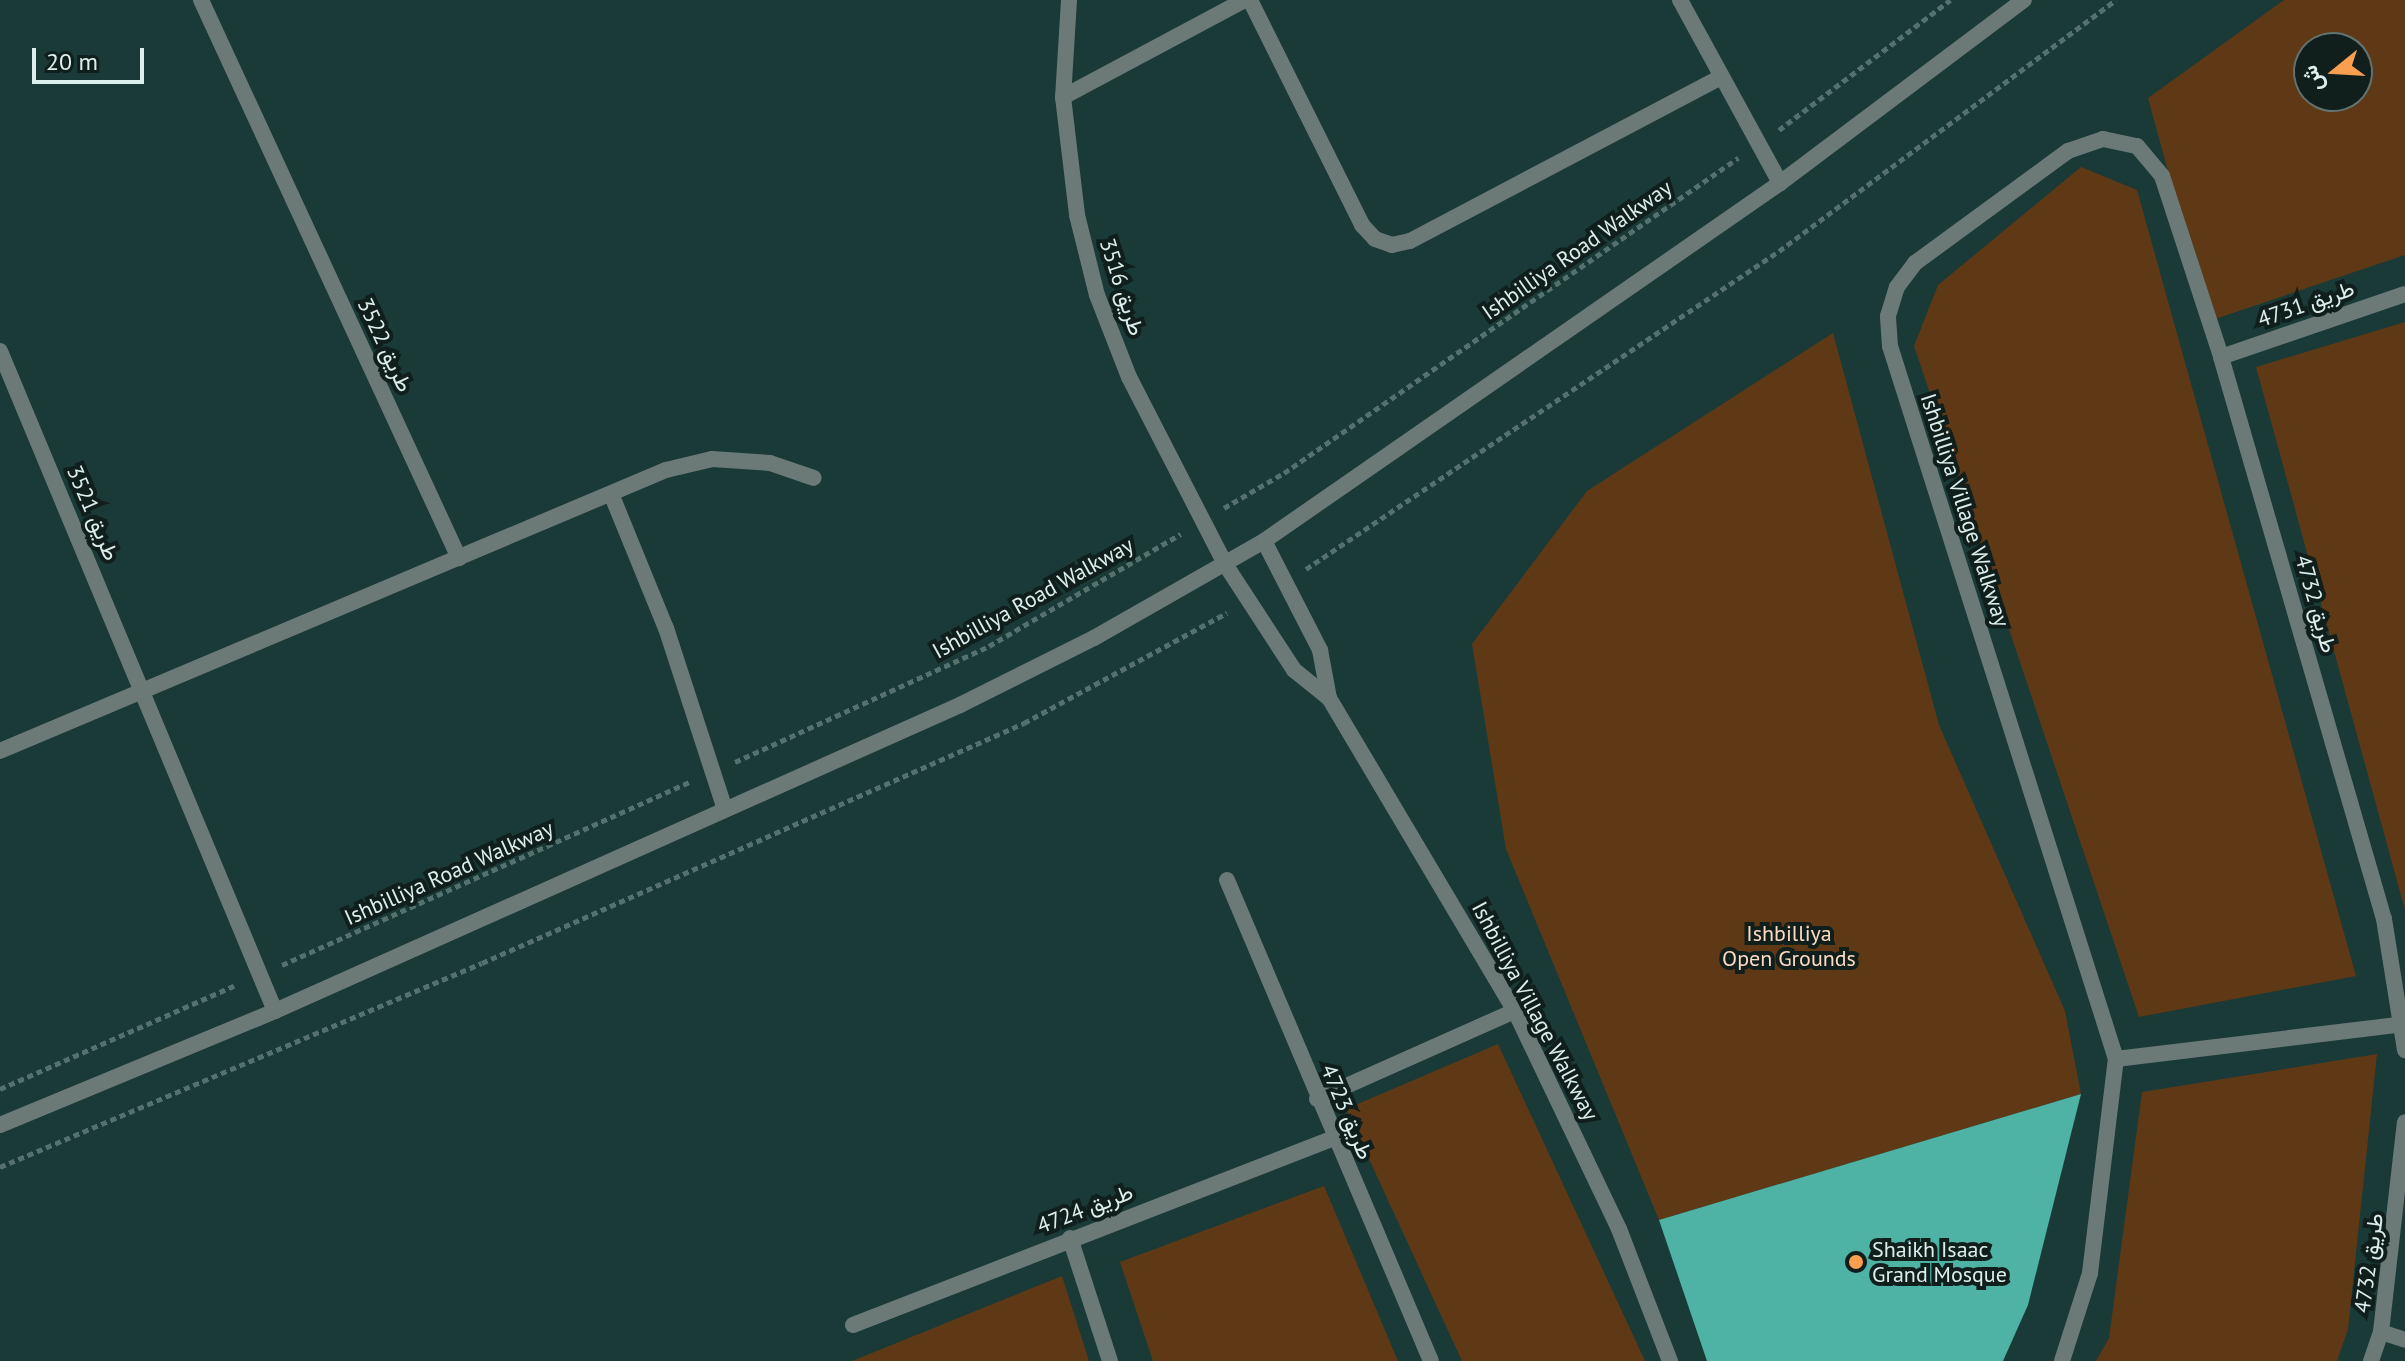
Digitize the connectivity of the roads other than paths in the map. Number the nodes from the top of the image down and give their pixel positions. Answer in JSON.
{"nodes":[{"id":1,"x":201,"y":0,"type":"edge"},
{"id":2,"x":1069,"y":0,"type":"edge"},
{"id":3,"x":1247,"y":0,"type":"edge"},
{"id":4,"x":1680,"y":0,"type":"edge"},
{"id":5,"x":2024,"y":0,"type":"edge"},
{"id":6,"x":1721,"y":77,"type":"junction"},
{"id":7,"x":1063,"y":97,"type":"junction"},
{"id":8,"x":2162,"y":176,"type":"joint"},
{"id":9,"x":1780,"y":183,"type":"junction"},
{"id":10,"x":2405,"y":294,"type":"edge"},
{"id":11,"x":0,"y":351,"type":"edge"},
{"id":12,"x":2221,"y":357,"type":"junction"},
{"id":13,"x":814,"y":478,"type":"dead end"},
{"id":14,"x":612,"y":496,"type":"junction"},
{"id":15,"x":1264,"y":541,"type":"junction"},
{"id":16,"x":459,"y":558,"type":"junction"},
{"id":17,"x":1225,"y":564,"type":"junction"},
{"id":18,"x":145,"y":691,"type":"junction"},
{"id":19,"x":1329,"y":698,"type":"junction"},
{"id":20,"x":0,"y":751,"type":"edge"},
{"id":21,"x":724,"y":806,"type":"junction"},
{"id":22,"x":1227,"y":880,"type":"dead end"},
{"id":23,"x":275,"y":1011,"type":"junction"},
{"id":24,"x":1515,"y":1011,"type":"junction"},
{"id":25,"x":2404,"y":1024,"type":"edge"},
{"id":26,"x":2405,"y":1050,"type":"edge"},
{"id":27,"x":2116,"y":1059,"type":"junction"},
{"id":28,"x":1317,"y":1099,"type":"junction"},
{"id":29,"x":2405,"y":1122,"type":"edge"},
{"id":30,"x":0,"y":1125,"type":"edge"},
{"id":31,"x":1334,"y":1138,"type":"junction"},
{"id":32,"x":1070,"y":1238,"type":"junction"},
{"id":33,"x":853,"y":1325,"type":"dead end"},
{"id":34,"x":2381,"y":1332,"type":"junction"},
{"id":35,"x":2405,"y":1340,"type":"edge"},
{"id":36,"x":1110,"y":1361,"type":"edge"},
{"id":37,"x":1431,"y":1361,"type":"edge"},
{"id":38,"x":1670,"y":1361,"type":"edge"},
{"id":39,"x":2062,"y":1361,"type":"edge"},
{"id":40,"x":2371,"y":1361,"type":"edge"}],
"edges":[{"from":1,"to":16,"type":"street","name":"طريق 3522"},
{"from":2,"to":7,"type":"street","name":"طريق 3516"},
{"from":3,"to":6,"type":"street"},
{"from":3,"to":7,"type":"street"},
{"from":4,"to":6,"type":"street"},
{"from":5,"to":9,"type":"street"},
{"from":6,"to":9,"type":"street"},
{"from":7,"to":17,"type":"street","name":"طريق 3516"},
{"from":8,"to":12,"type":"street","name":"طريق 4732"},
{"from":8,"to":27,"type":"street","name":"Ishbilliya Village Walkway"},
{"from":9,"to":15,"type":"street"},
{"from":10,"to":12,"type":"street","name":"طريق 4731"},
{"from":11,"to":18,"type":"street","name":"طريق 3521"},
{"from":12,"to":25,"type":"street","name":"طريق 4732"},
{"from":13,"to":14,"type":"street"},
{"from":14,"to":16,"type":"street"},
{"from":14,"to":21,"type":"street"},
{"from":15,"to":17,"type":"street"},
{"from":15,"to":19,"type":"street"},
{"from":16,"to":18,"type":"street"},
{"from":17,"to":19,"type":"street","name":"طريق 3516"},
{"from":17,"to":21,"type":"street"},
{"from":18,"to":20,"type":"street"},
{"from":18,"to":23,"type":"street","name":"طريق 3521"},
{"from":19,"to":24,"type":"street","name":"Ishbilliya Village Walkway"},
{"from":21,"to":23,"type":"street"},
{"from":22,"to":28,"type":"street","name":"طريق 4723"},
{"from":23,"to":30,"type":"street"},
{"from":24,"to":28,"type":"street"},
{"from":24,"to":38,"type":"street","name":"Ishbilliya Village Walkway"},
{"from":25,"to":26,"type":"street","name":"طريق 4732"},
{"from":25,"to":27,"type":"street"},
{"from":27,"to":39,"type":"street","name":"Ishbilliya Village Walkway"},
{"from":28,"to":31,"type":"street","name":"طريق 4723"},
{"from":29,"to":34,"type":"street","name":"طريق 4732"},
{"from":31,"to":32,"type":"street","name":"طريق 4724"},
{"from":31,"to":37,"type":"street","name":"طريق 4723"},
{"from":32,"to":33,"type":"street","name":"طريق 4724"},
{"from":32,"to":36,"type":"street"},
{"from":34,"to":35,"type":"street"},
{"from":34,"to":40,"type":"street","name":"طريق 4732"}]}
